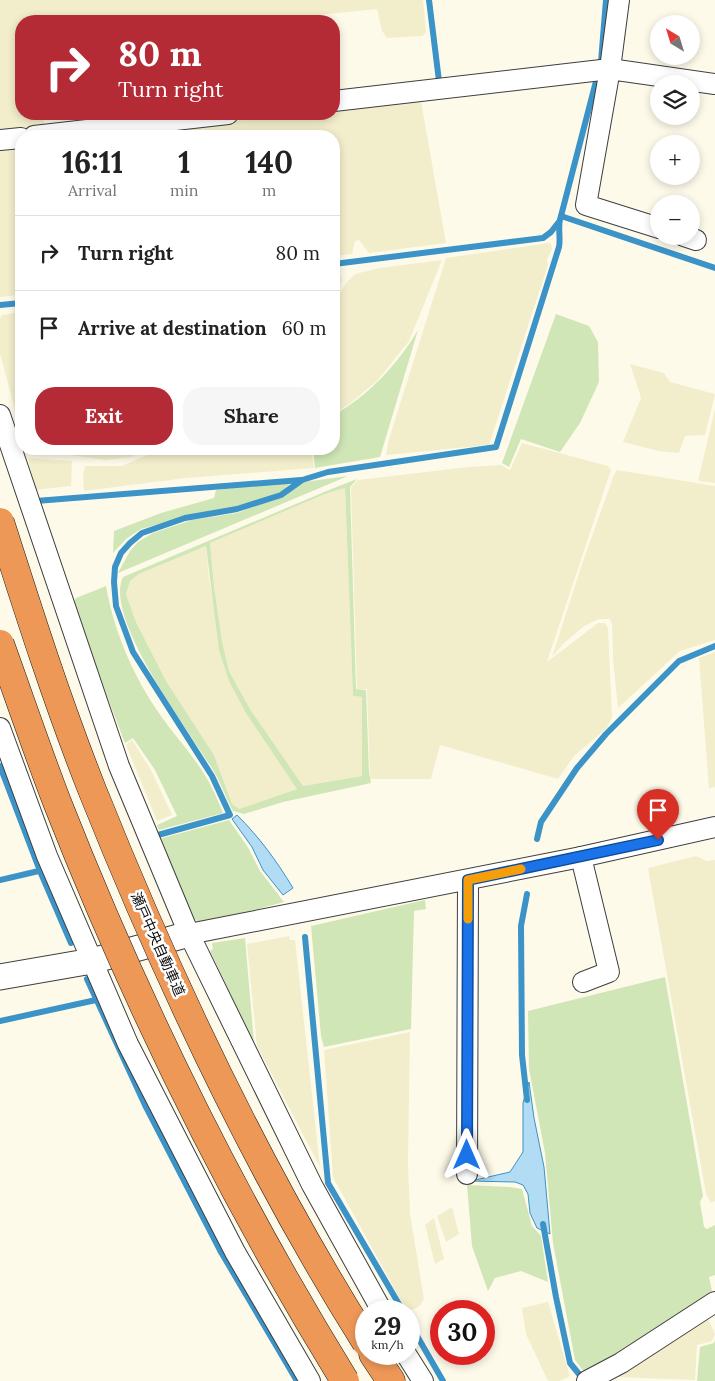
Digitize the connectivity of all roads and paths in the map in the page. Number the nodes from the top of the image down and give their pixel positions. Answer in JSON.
{"nodes":[{"id":1,"x":619,"y":0,"type":"edge"},
{"id":2,"x":602,"y":70,"type":"junction"},
{"id":3,"x":715,"y":84,"type":"edge"},
{"id":4,"x":340,"y":101,"type":"edge"},
{"id":5,"x":175,"y":120,"type":"edge"},
{"id":6,"x":87,"y":130,"type":"edge"},
{"id":7,"x":15,"y":139,"type":"edge"},
{"id":8,"x":0,"y":140,"type":"edge"},
{"id":9,"x":650,"y":225,"type":"edge"},
{"id":10,"x":0,"y":415,"type":"edge"},
{"id":11,"x":0,"y":522,"type":"edge"},
{"id":12,"x":0,"y":644,"type":"edge"},
{"id":13,"x":0,"y":728,"type":"edge"},
{"id":14,"x":715,"y":827,"type":"edge"},
{"id":15,"x":581,"y":857,"type":"junction"},
{"id":16,"x":468,"y":880,"type":"junction"},
{"id":17,"x":189,"y":934,"type":"junction"},
{"id":18,"x":92,"y":960,"type":"junction"},
{"id":19,"x":0,"y":977,"type":"edge"},
{"id":20,"x":583,"y":982,"type":"dead end"},
{"id":21,"x":467,"y":1174,"type":"dead end"},
{"id":22,"x":376,"y":1300,"type":"edge"},
{"id":23,"x":715,"y":1302,"type":"edge"},
{"id":24,"x":355,"y":1324,"type":"edge"},
{"id":25,"x":380,"y":1365,"type":"edge"},
{"id":26,"x":413,"y":1365,"type":"edge"},
{"id":27,"x":310,"y":1381,"type":"edge"},
{"id":28,"x":345,"y":1381,"type":"edge"},
{"id":29,"x":390,"y":1381,"type":"edge"},
{"id":30,"x":423,"y":1381,"type":"edge"},
{"id":31,"x":586,"y":1381,"type":"edge"}],
"edges":[{"from":1,"to":2,"type":"street"},
{"from":2,"to":3,"type":"street"},
{"from":2,"to":4,"type":"street"},
{"from":2,"to":9,"type":"street"},
{"from":5,"to":6,"type":"street"},
{"from":7,"to":8,"type":"street"},
{"from":10,"to":17,"type":"street"},
{"from":11,"to":24,"type":"highway","name":"瀬戸中央自動車道","bridge":true},
{"from":12,"to":28,"type":"highway","bridge":true},
{"from":13,"to":18,"type":"street"},
{"from":14,"to":15,"type":"street"},
{"from":15,"to":16,"type":"street"},
{"from":15,"to":20,"type":"street"},
{"from":16,"to":17,"type":"street"},
{"from":16,"to":21,"type":"street"},
{"from":17,"to":18,"type":"street"},
{"from":17,"to":22,"type":"street"},
{"from":18,"to":19,"type":"street"},
{"from":18,"to":27,"type":"street"},
{"from":23,"to":31,"type":"street"},
{"from":25,"to":29,"type":"highway"},
{"from":26,"to":30,"type":"street"}]}
